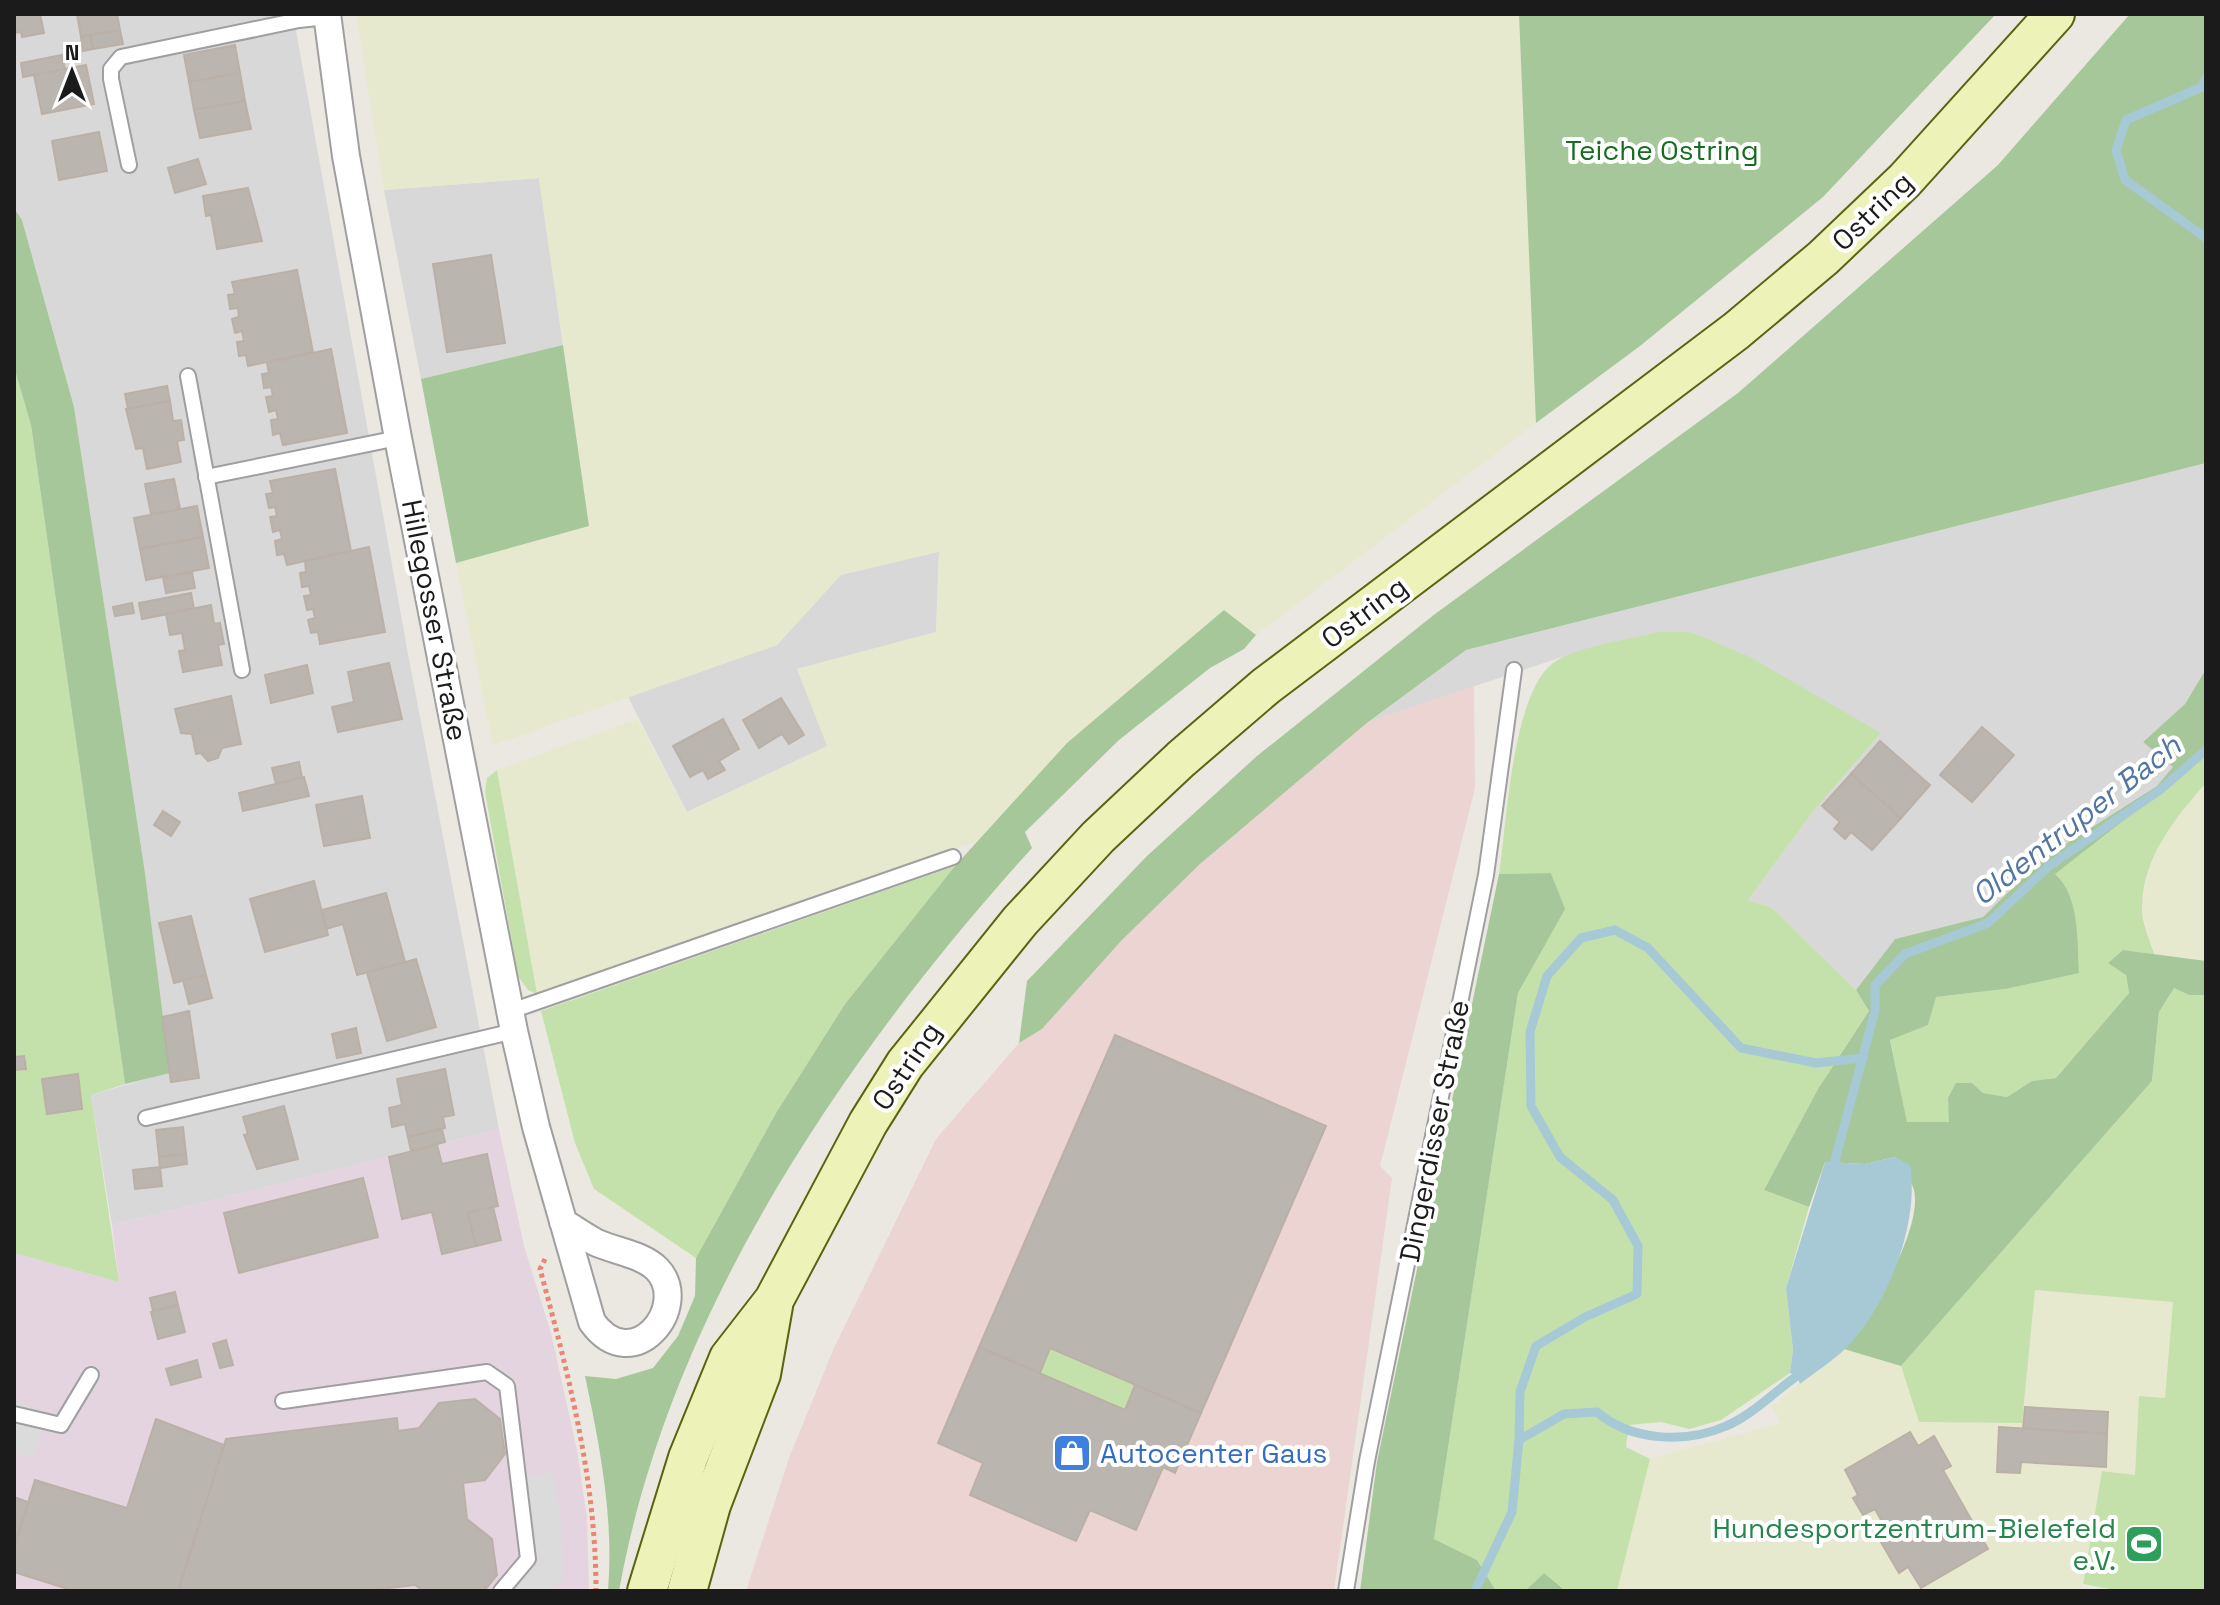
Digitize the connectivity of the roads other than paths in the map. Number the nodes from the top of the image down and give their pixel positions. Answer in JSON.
{"nodes":[{"id":1,"x":2055,"y":14,"type":"edge"},
{"id":2,"x":327,"y":16,"type":"edge"},
{"id":3,"x":129,"y":165,"type":"dead end"},
{"id":4,"x":188,"y":376,"type":"dead end"},
{"id":5,"x":398,"y":438,"type":"junction"},
{"id":6,"x":206,"y":477,"type":"junction"},
{"id":7,"x":242,"y":670,"type":"dead end"},
{"id":8,"x":1514,"y":670,"type":"dead end"},
{"id":9,"x":953,"y":857,"type":"dead end"},
{"id":10,"x":512,"y":1021,"type":"junction"},
{"id":11,"x":146,"y":1118,"type":"dead end"},
{"id":12,"x":563,"y":1222,"type":"junction"},
{"id":13,"x":774,"y":1300,"type":"junction"},
{"id":14,"x":91,"y":1375,"type":"dead end"},
{"id":15,"x":283,"y":1401,"type":"dead end"},
{"id":16,"x":14,"y":1414,"type":"edge"},
{"id":17,"x":501,"y":1591,"type":"edge"},
{"id":18,"x":647,"y":1591,"type":"edge"},
{"id":19,"x":687,"y":1591,"type":"edge"},
{"id":20,"x":1346,"y":1591,"type":"edge"}],
"edges":[{"from":1,"to":13,"type":"main road","name":"Ostring"},
{"from":2,"to":3,"type":"lane"},
{"from":2,"to":5,"type":"street","name":"Hillegosser Straße"},
{"from":4,"to":6,"type":"lane"},
{"from":5,"to":6,"type":"lane"},
{"from":5,"to":10,"type":"street","name":"Hillegosser Straße"},
{"from":6,"to":7,"type":"lane"},
{"from":8,"to":20,"type":"lane","name":"Dingerdisser Straße"},
{"from":9,"to":10,"type":"lane"},
{"from":10,"to":11,"type":"lane"},
{"from":10,"to":12,"type":"street","name":"Hillegosser Straße"},
{"from":12,"to":12,"type":"street","name":"Hillegosser Straße"},
{"from":13,"to":18,"type":"main road","name":"Ostring"},
{"from":13,"to":19,"type":"main road","name":"Ostring"},
{"from":14,"to":16,"type":"lane"},
{"from":15,"to":17,"type":"lane"}]}
